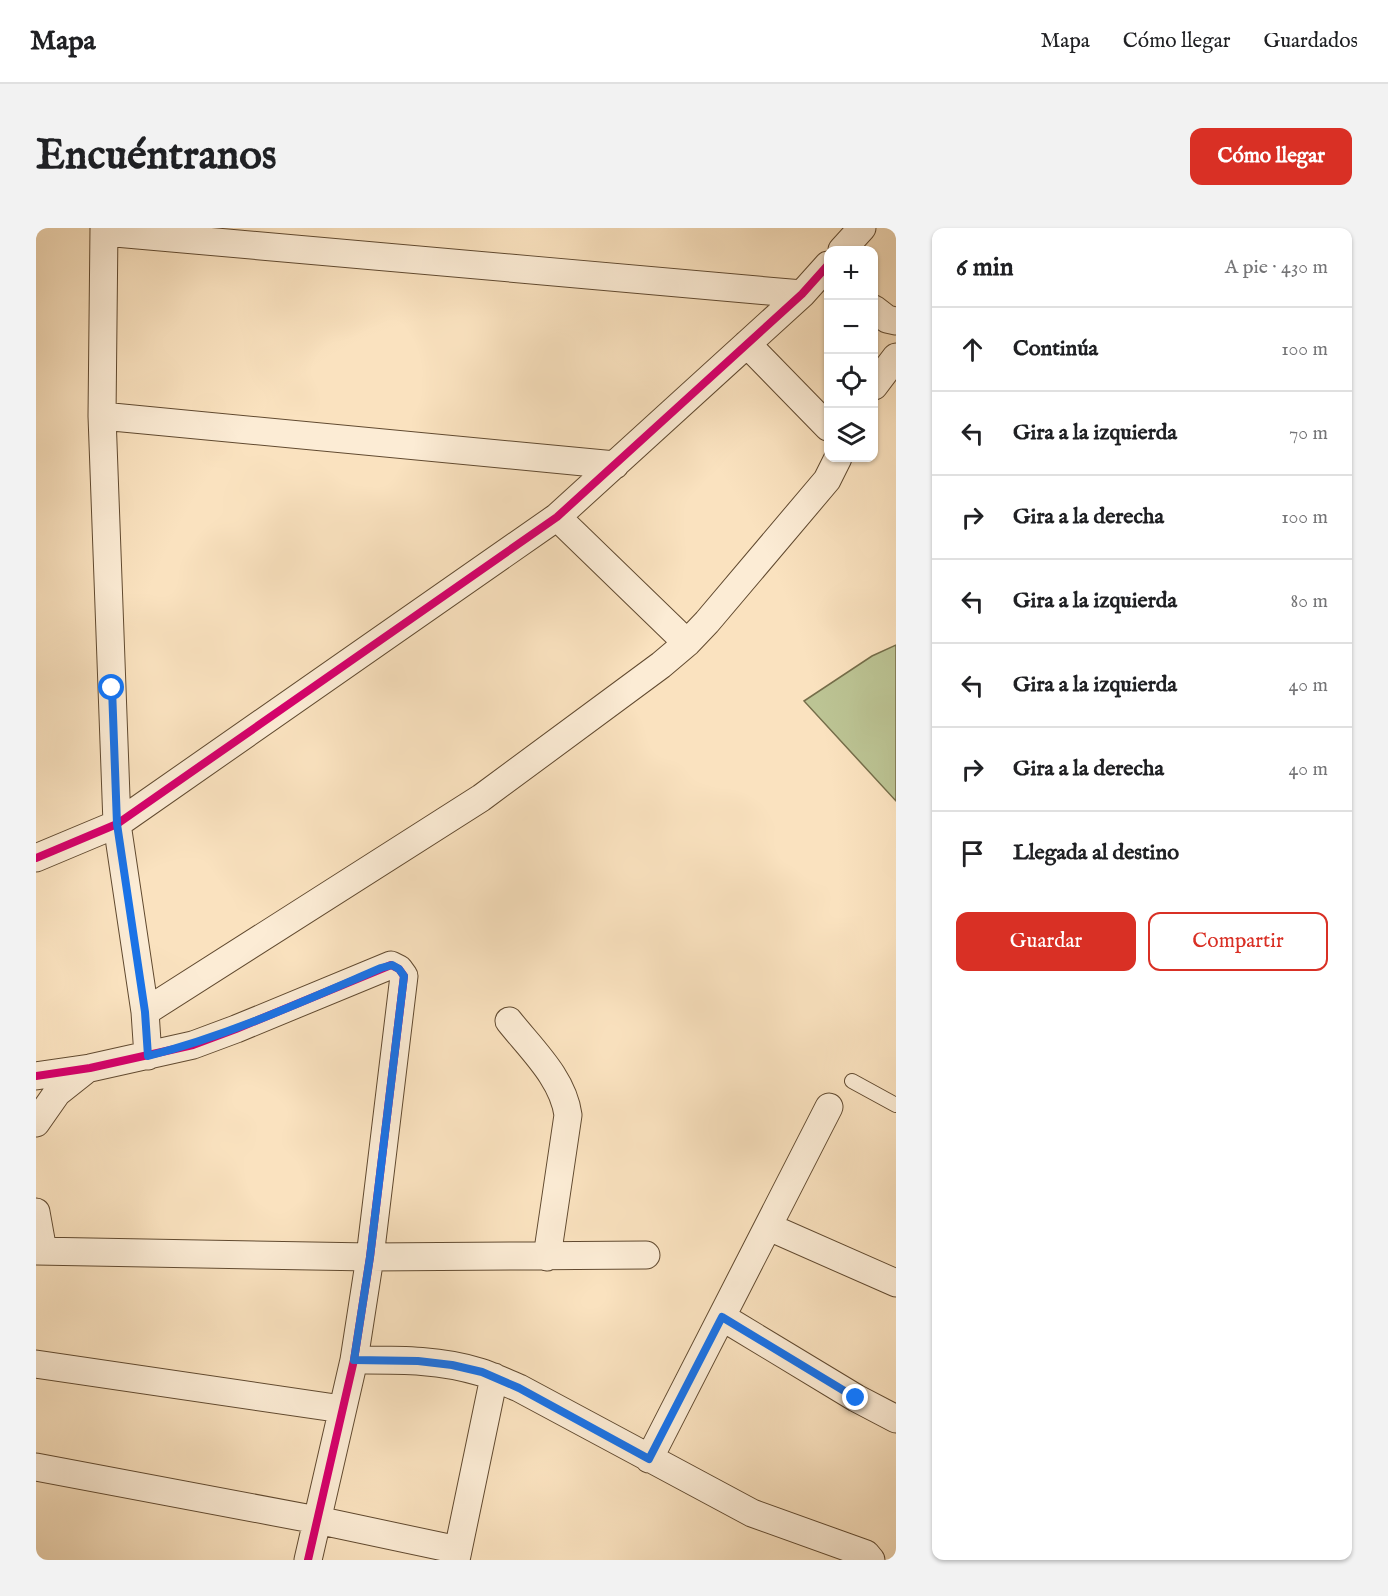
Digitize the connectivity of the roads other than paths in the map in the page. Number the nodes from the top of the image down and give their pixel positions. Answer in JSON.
{"nodes":[{"id":1,"x":862,"y":228,"type":"edge"},
{"id":2,"x":104,"y":230,"type":"edge"},
{"id":3,"x":846,"y":246,"type":"edge"},
{"id":4,"x":824,"y":270,"type":"edge"},
{"id":5,"x":802,"y":294,"type":"junction"},
{"id":6,"x":878,"y":312,"type":"edge"},
{"id":7,"x":896,"y":321,"type":"edge"},
{"id":8,"x":747,"y":344,"type":"junction"},
{"id":9,"x":896,"y":357,"type":"edge"},
{"id":10,"x":878,"y":380,"type":"edge"},
{"id":11,"x":102,"y":416,"type":"junction"},
{"id":12,"x":824,"y":423,"type":"edge"},
{"id":13,"x":836,"y":462,"type":"edge"},
{"id":14,"x":615,"y":465,"type":"junction"},
{"id":15,"x":557,"y":516,"type":"junction"},
{"id":16,"x":687,"y":643,"type":"junction"},
{"id":17,"x":117,"y":824,"type":"junction"},
{"id":18,"x":36,"y":858,"type":"edge"},
{"id":19,"x":145,"y":1012,"type":"junction"},
{"id":20,"x":509,"y":1021,"type":"dead end"},
{"id":21,"x":148,"y":1056,"type":"junction"},
{"id":22,"x":90,"y":1068,"type":"junction"},
{"id":23,"x":36,"y":1076,"type":"edge"},
{"id":24,"x":852,"y":1082,"type":"dead end"},
{"id":25,"x":896,"y":1105,"type":"edge"},
{"id":26,"x":829,"y":1107,"type":"dead end"},
{"id":27,"x":36,"y":1123,"type":"edge"},
{"id":28,"x":36,"y":1212,"type":"edge"},
{"id":29,"x":769,"y":1227,"type":"junction"},
{"id":30,"x":40,"y":1251,"type":"edge"},
{"id":31,"x":646,"y":1255,"type":"dead end"},
{"id":32,"x":370,"y":1257,"type":"junction"},
{"id":33,"x":547,"y":1257,"type":"junction"},
{"id":34,"x":896,"y":1283,"type":"edge"},
{"id":35,"x":722,"y":1317,"type":"junction"},
{"id":36,"x":354,"y":1360,"type":"junction"},
{"id":37,"x":36,"y":1364,"type":"edge"},
{"id":38,"x":494,"y":1377,"type":"junction"},
{"id":39,"x":342,"y":1408,"type":"junction"},
{"id":40,"x":896,"y":1419,"type":"edge"},
{"id":41,"x":649,"y":1459,"type":"junction"},
{"id":42,"x":36,"y":1467,"type":"edge"},
{"id":43,"x":317,"y":1520,"type":"junction"},
{"id":44,"x":457,"y":1555,"type":"edge"},
{"id":45,"x":308,"y":1560,"type":"edge"},
{"id":46,"x":872,"y":1560,"type":"edge"}],
"edges":[{"from":1,"to":3,"type":"street"},
{"from":2,"to":5,"type":"street"},
{"from":2,"to":11,"type":"street"},
{"from":4,"to":5,"type":"street"},
{"from":5,"to":8,"type":"street"},
{"from":6,"to":7,"type":"street"},
{"from":8,"to":12,"type":"street"},
{"from":8,"to":14,"type":"street"},
{"from":9,"to":10,"type":"street"},
{"from":11,"to":14,"type":"street"},
{"from":11,"to":17,"type":"street"},
{"from":13,"to":16,"type":"street"},
{"from":14,"to":15,"type":"street"},
{"from":15,"to":16,"type":"street"},
{"from":15,"to":17,"type":"street"},
{"from":16,"to":19,"type":"street"},
{"from":17,"to":18,"type":"street"},
{"from":17,"to":19,"type":"street"},
{"from":19,"to":21,"type":"street"},
{"from":20,"to":33,"type":"street"},
{"from":21,"to":22,"type":"street"},
{"from":21,"to":32,"type":"street"},
{"from":22,"to":23,"type":"street"},
{"from":22,"to":27,"type":"street"},
{"from":24,"to":25,"type":"lane"},
{"from":26,"to":29,"type":"street"},
{"from":28,"to":30,"type":"street"},
{"from":29,"to":34,"type":"street"},
{"from":29,"to":35,"type":"street"},
{"from":30,"to":32,"type":"street"},
{"from":31,"to":33,"type":"street"},
{"from":32,"to":33,"type":"street"},
{"from":32,"to":36,"type":"street"},
{"from":35,"to":40,"type":"street"},
{"from":35,"to":41,"type":"street"},
{"from":36,"to":38,"type":"street"},
{"from":36,"to":39,"type":"street"},
{"from":37,"to":39,"type":"street"},
{"from":38,"to":41,"type":"street"},
{"from":38,"to":44,"type":"street"},
{"from":39,"to":43,"type":"street"},
{"from":41,"to":46,"type":"street"},
{"from":42,"to":43,"type":"street"},
{"from":43,"to":44,"type":"street"},
{"from":43,"to":45,"type":"street"}]}
